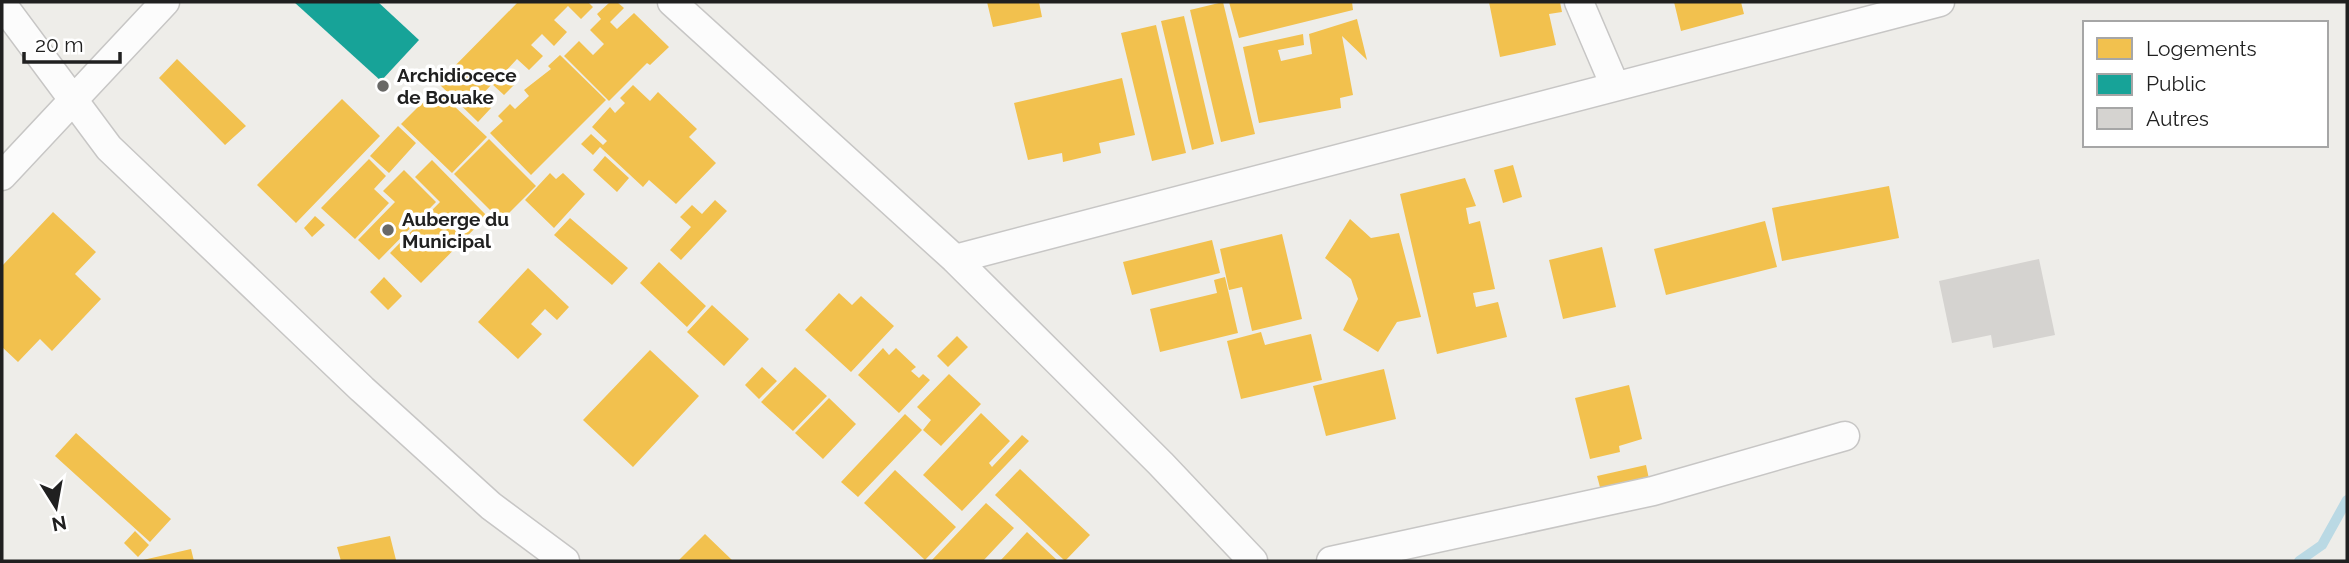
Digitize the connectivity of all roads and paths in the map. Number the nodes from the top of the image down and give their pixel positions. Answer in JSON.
{"nodes":[{"id":1,"x":165,"y":2,"type":"edge"},
{"id":2,"x":672,"y":2,"type":"edge"},
{"id":3,"x":1579,"y":2,"type":"edge"},
{"id":4,"x":1940,"y":2,"type":"edge"},
{"id":5,"x":2,"y":4,"type":"edge"},
{"id":6,"x":1615,"y":86,"type":"junction"},
{"id":7,"x":73,"y":100,"type":"junction"},
{"id":8,"x":2,"y":176,"type":"edge"},
{"id":9,"x":955,"y":259,"type":"junction"},
{"id":10,"x":1845,"y":436,"type":"dead end"},
{"id":11,"x":565,"y":561,"type":"edge"},
{"id":12,"x":1253,"y":561,"type":"edge"},
{"id":13,"x":1331,"y":561,"type":"edge"}],
"edges":[{"from":1,"to":7,"type":"street"},
{"from":2,"to":9,"type":"street"},
{"from":3,"to":6,"type":"street"},
{"from":4,"to":6,"type":"street"},
{"from":5,"to":7,"type":"street"},
{"from":6,"to":9,"type":"street"},
{"from":7,"to":8,"type":"street"},
{"from":7,"to":11,"type":"street"},
{"from":9,"to":12,"type":"street"},
{"from":10,"to":13,"type":"street"}]}
